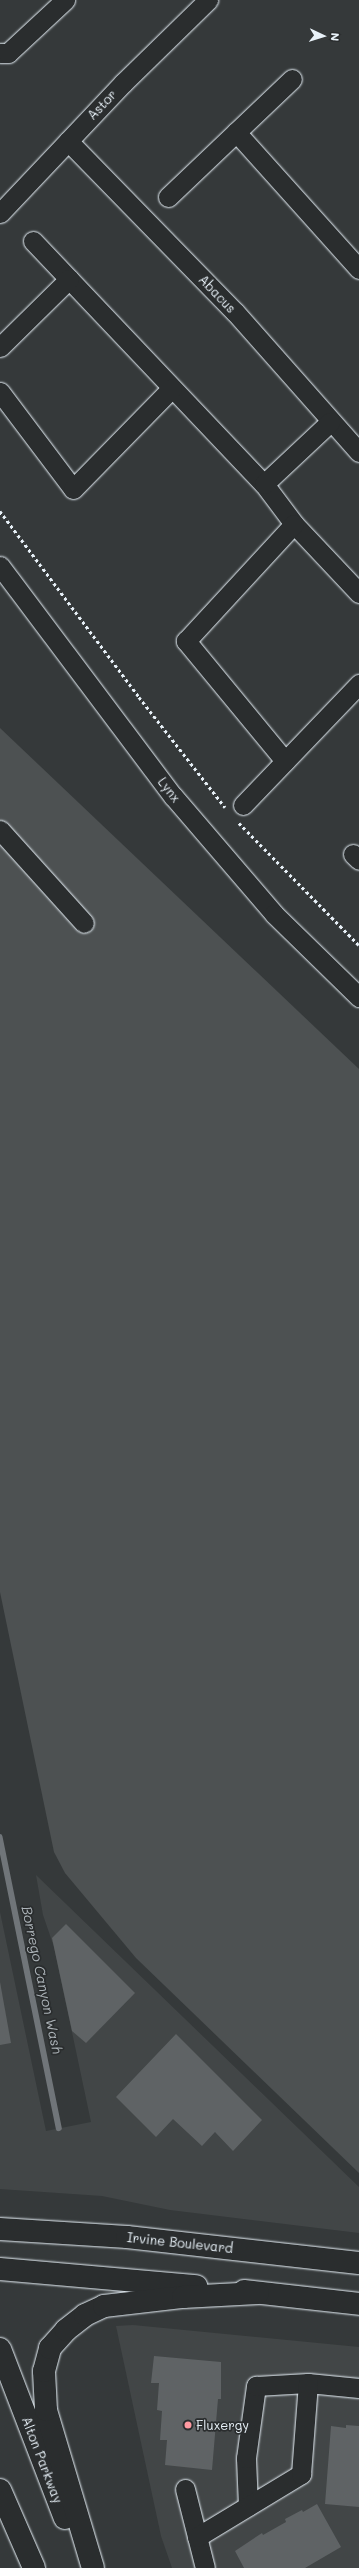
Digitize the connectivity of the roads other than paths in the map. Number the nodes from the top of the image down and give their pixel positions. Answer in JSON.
{"nodes":[{"id":1,"x":65,"y":0,"type":"edge"},
{"id":2,"x":208,"y":0,"type":"edge"},
{"id":3,"x":0,"y":54,"type":"edge"},
{"id":4,"x":292,"y":79,"type":"dead end"},
{"id":5,"x":236,"y":132,"type":"junction"},
{"id":6,"x":68,"y":141,"type":"junction"},
{"id":7,"x":168,"y":197,"type":"dead end"},
{"id":8,"x":0,"y":213,"type":"edge"},
{"id":9,"x":33,"y":241,"type":"dead end"},
{"id":10,"x":359,"y":269,"type":"edge"},
{"id":11,"x":69,"y":279,"type":"junction"},
{"id":12,"x":0,"y":347,"type":"edge"},
{"id":13,"x":172,"y":388,"type":"junction"},
{"id":14,"x":0,"y":392,"type":"edge"},
{"id":15,"x":330,"y":422,"type":"junction"},
{"id":16,"x":359,"y":452,"type":"edge"},
{"id":17,"x":264,"y":484,"type":"junction"},
{"id":18,"x":294,"y":524,"type":"junction"},
{"id":19,"x":0,"y":566,"type":"edge"},
{"id":20,"x":359,"y":593,"type":"edge"},
{"id":21,"x":359,"y":684,"type":"edge"},
{"id":22,"x":285,"y":761,"type":"junction"},
{"id":23,"x":236,"y":812,"type":"road end"},
{"id":24,"x":0,"y":830,"type":"edge"},
{"id":25,"x":84,"y":923,"type":"dead end"},
{"id":26,"x":359,"y":996,"type":"edge"},
{"id":27,"x":0,"y":2229,"type":"edge"},
{"id":28,"x":359,"y":2263,"type":"edge"},
{"id":29,"x":0,"y":2269,"type":"edge"},
{"id":30,"x":258,"y":2293,"type":"junction"},
{"id":31,"x":359,"y":2304,"type":"edge"},
{"id":32,"x":0,"y":2349,"type":"edge"},
{"id":33,"x":308,"y":2383,"type":"junction"},
{"id":34,"x":359,"y":2388,"type":"edge"},
{"id":35,"x":185,"y":2489,"type":"dead end"},
{"id":36,"x":0,"y":2490,"type":"edge"},
{"id":37,"x":248,"y":2506,"type":"junction"},
{"id":38,"x":197,"y":2537,"type":"junction"},
{"id":39,"x":34,"y":2568,"type":"edge"},
{"id":40,"x":88,"y":2568,"type":"edge"},
{"id":41,"x":93,"y":2568,"type":"edge"},
{"id":42,"x":205,"y":2568,"type":"edge"}],
"edges":[{"from":1,"to":3,"type":"street"},
{"from":2,"to":6,"type":"street","name":"Astor"},
{"from":4,"to":5,"type":"street"},
{"from":5,"to":7,"type":"street"},
{"from":5,"to":10,"type":"street"},
{"from":6,"to":8,"type":"street","name":"Astor"},
{"from":6,"to":15,"type":"street","name":"Abacus"},
{"from":9,"to":11,"type":"street"},
{"from":11,"to":12,"type":"street"},
{"from":11,"to":13,"type":"street"},
{"from":13,"to":14,"type":"street"},
{"from":13,"to":17,"type":"street"},
{"from":15,"to":16,"type":"street","name":"Abacus"},
{"from":15,"to":17,"type":"street"},
{"from":17,"to":18,"type":"street"},
{"from":18,"to":20,"type":"street"},
{"from":18,"to":22,"type":"street"},
{"from":19,"to":26,"type":"street","name":"Lynx"},
{"from":21,"to":22,"type":"street"},
{"from":22,"to":23,"type":"street"},
{"from":24,"to":25,"type":"street"},
{"from":27,"to":28,"type":"main road","name":"Irvine Boulevard"},
{"from":29,"to":30,"type":"main road"},
{"from":30,"to":31,"type":"main road"},
{"from":30,"to":41,"type":"main road"},
{"from":32,"to":40,"type":"main road","name":"Alton Parkway"},
{"from":33,"to":34,"type":"street"},
{"from":33,"to":37,"type":"street"},
{"from":33,"to":37,"type":"street"},
{"from":35,"to":38,"type":"street"},
{"from":36,"to":39,"type":"main road"},
{"from":37,"to":38,"type":"street"},
{"from":38,"to":42,"type":"street"}]}
